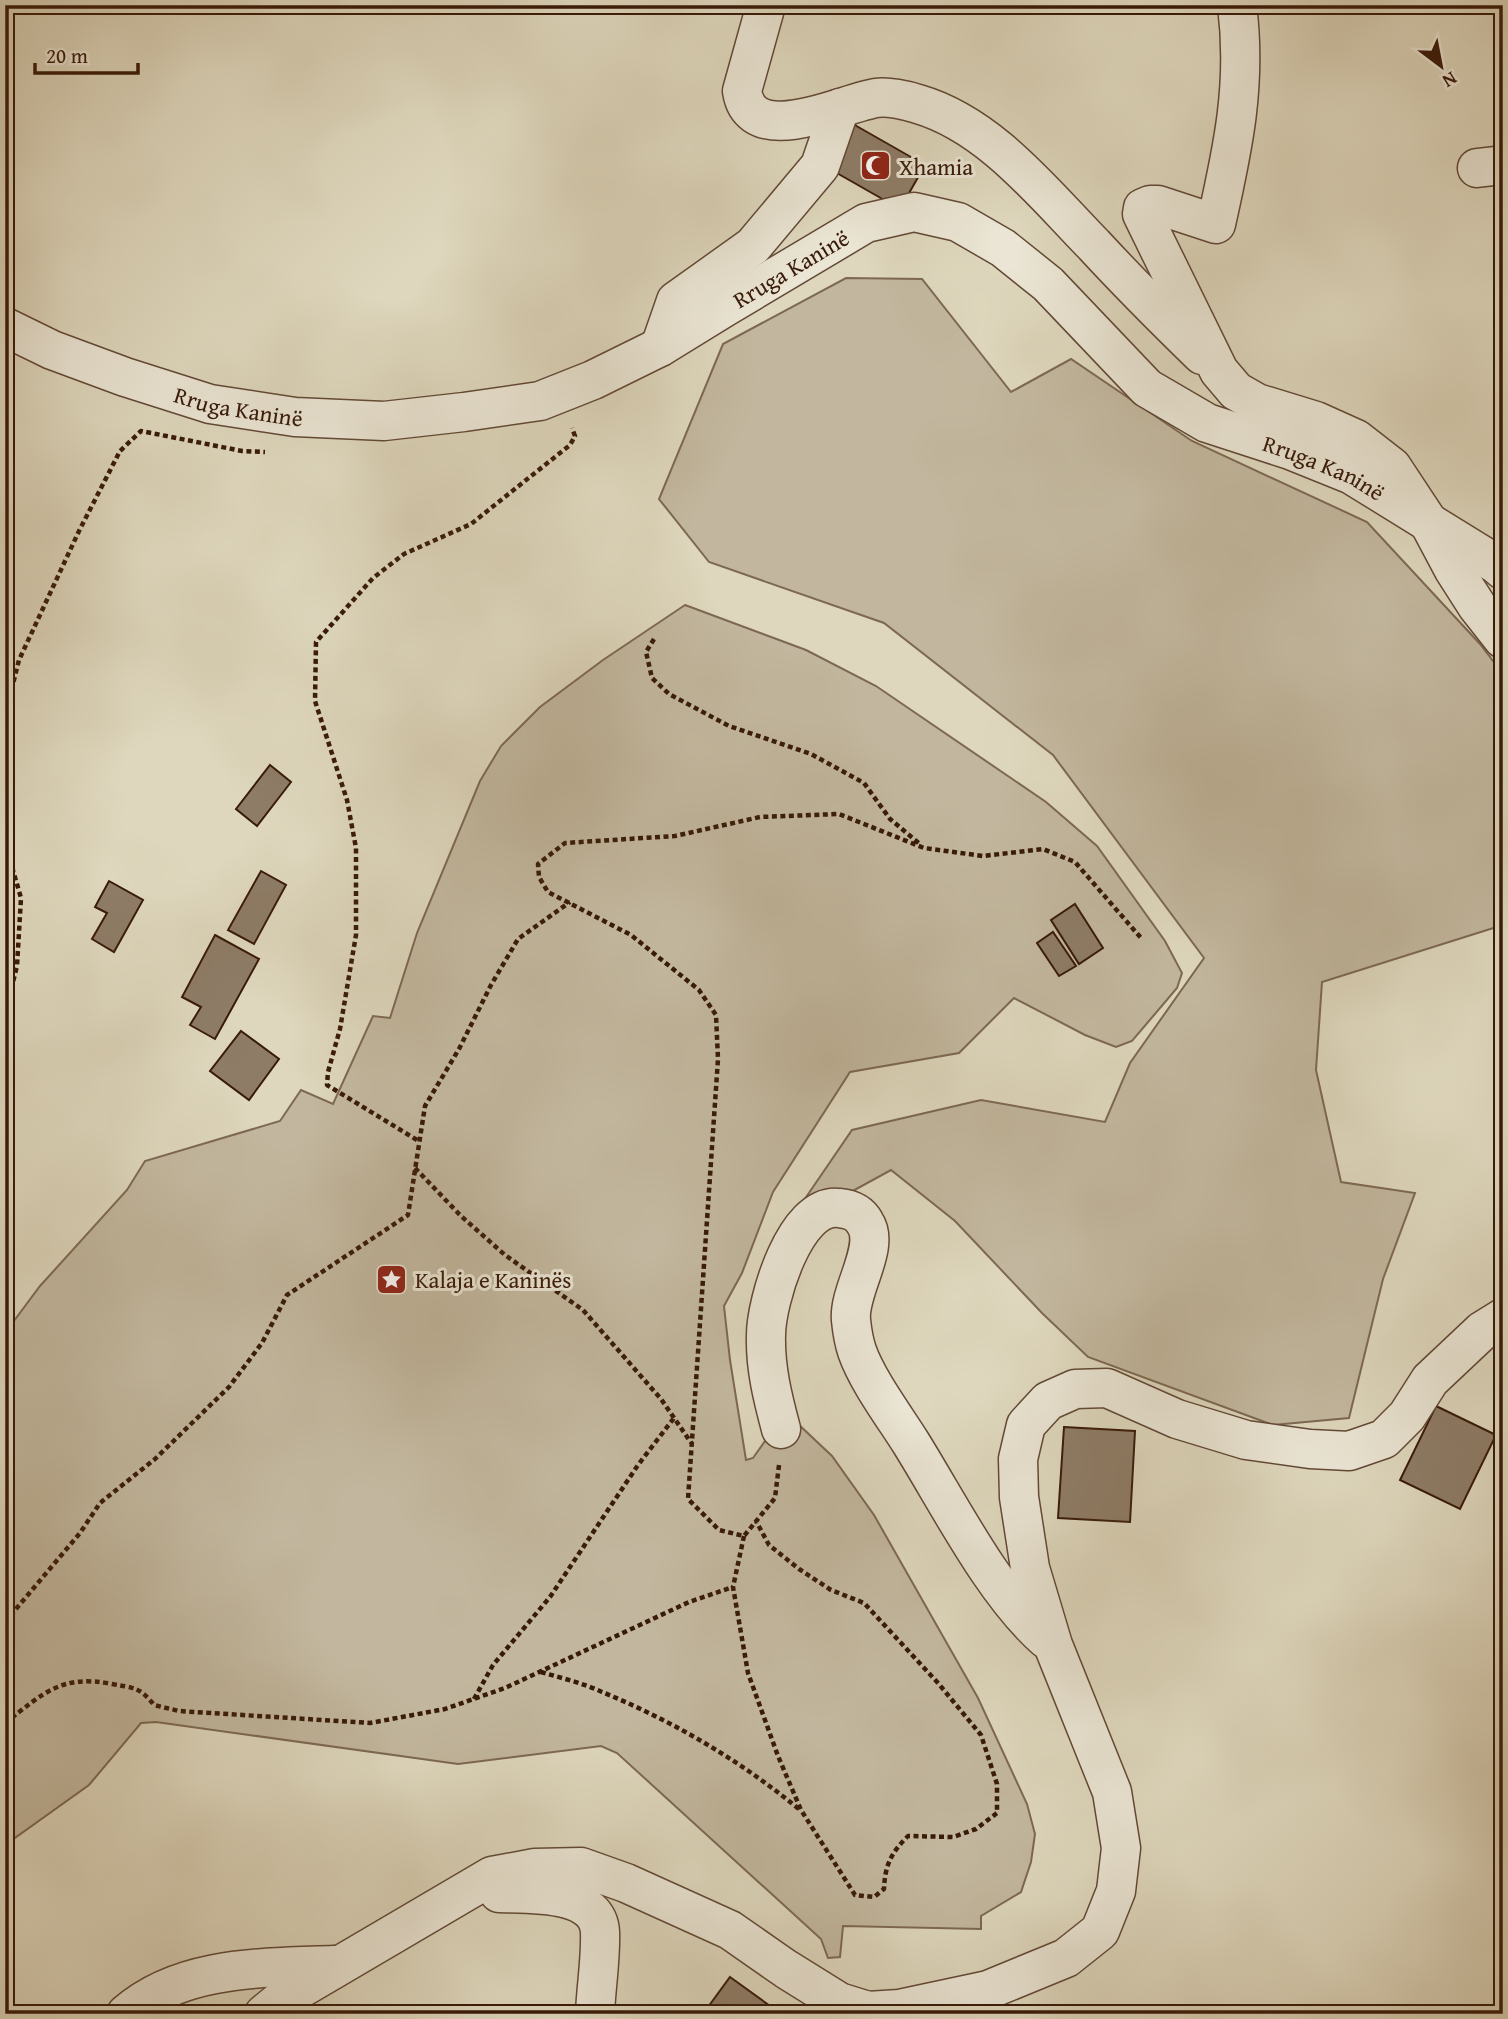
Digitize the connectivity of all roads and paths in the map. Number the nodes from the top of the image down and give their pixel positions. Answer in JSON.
{"nodes":[{"id":1,"x":766,"y":5,"type":"edge"},
{"id":2,"x":1237,"y":5,"type":"edge"},
{"id":3,"x":841,"y":108,"type":"junction"},
{"id":4,"x":5,"y":327,"type":"edge"},
{"id":5,"x":660,"y":348,"type":"junction"},
{"id":6,"x":1219,"y":371,"type":"junction"},
{"id":7,"x":268,"y":452,"type":"dead end"},
{"id":8,"x":558,"y":455,"type":"dead end"},
{"id":9,"x":1429,"y":523,"type":"junction"},
{"id":10,"x":1503,"y":570,"type":"edge"},
{"id":11,"x":654,"y":639,"type":"dead end"},
{"id":12,"x":1503,"y":639,"type":"edge"},
{"id":13,"x":924,"y":848,"type":"junction"},
{"id":14,"x":10,"y":860,"type":"junction"},
{"id":15,"x":5,"y":885,"type":"edge"},
{"id":16,"x":571,"y":902,"type":"junction"},
{"id":17,"x":1141,"y":937,"type":"dead end"},
{"id":18,"x":5,"y":1014,"type":"edge"},
{"id":19,"x":418,"y":1140,"type":"junction"},
{"id":20,"x":414,"y":1167,"type":"junction"},
{"id":21,"x":1503,"y":1318,"type":"edge"},
{"id":22,"x":674,"y":1418,"type":"junction"},
{"id":23,"x":781,"y":1429,"type":"joint"},
{"id":24,"x":692,"y":1445,"type":"junction"},
{"id":25,"x":756,"y":1521,"type":"junction"},
{"id":26,"x":744,"y":1535,"type":"junction"},
{"id":27,"x":733,"y":1587,"type":"junction"},
{"id":28,"x":5,"y":1622,"type":"edge"},
{"id":29,"x":1053,"y":1645,"type":"junction"},
{"id":30,"x":540,"y":1672,"type":"junction"},
{"id":31,"x":474,"y":1699,"type":"junction"},
{"id":32,"x":5,"y":1723,"type":"edge"},
{"id":33,"x":801,"y":1810,"type":"junction"},
{"id":34,"x":465,"y":1891,"type":"junction"},
{"id":35,"x":339,"y":1965,"type":"junction"},
{"id":36,"x":868,"y":2012,"type":"edge"},
{"id":37,"x":126,"y":2014,"type":"edge"},
{"id":38,"x":264,"y":2014,"type":"edge"},
{"id":39,"x":595,"y":2014,"type":"edge"}],
"edges":[{"from":1,"to":3,"type":"street"},
{"from":2,"to":6,"type":"street"},
{"from":3,"to":5,"type":"street"},
{"from":3,"to":6,"type":"street"},
{"from":4,"to":5,"type":"street","name":"Rruga Kaninë"},
{"from":5,"to":9,"type":"street","name":"Rruga Kaninë"},
{"from":6,"to":9,"type":"street"},
{"from":7,"to":14,"type":"path"},
{"from":8,"to":19,"type":"path"},
{"from":9,"to":10,"type":"street","name":"Rruga Kaninë"},
{"from":9,"to":12,"type":"street"},
{"from":11,"to":13,"type":"path"},
{"from":13,"to":16,"type":"path"},
{"from":13,"to":17,"type":"path"},
{"from":14,"to":15,"type":"path"},
{"from":14,"to":18,"type":"path"},
{"from":16,"to":19,"type":"path"},
{"from":16,"to":24,"type":"path"},
{"from":19,"to":20,"type":"path"},
{"from":20,"to":22,"type":"path"},
{"from":20,"to":28,"type":"path"},
{"from":21,"to":29,"type":"street"},
{"from":22,"to":24,"type":"path"},
{"from":22,"to":31,"type":"path"},
{"from":23,"to":25,"type":"path"},
{"from":23,"to":29,"type":"street"},
{"from":24,"to":26,"type":"path"},
{"from":25,"to":26,"type":"path"},
{"from":25,"to":33,"type":"path"},
{"from":26,"to":27,"type":"path"},
{"from":27,"to":30,"type":"path"},
{"from":27,"to":33,"type":"path"},
{"from":29,"to":36,"type":"street"},
{"from":30,"to":31,"type":"path"},
{"from":30,"to":33,"type":"path"},
{"from":31,"to":32,"type":"path"},
{"from":34,"to":35,"type":"street"},
{"from":34,"to":36,"type":"street"},
{"from":34,"to":39,"type":"street"},
{"from":35,"to":37,"type":"street"},
{"from":35,"to":38,"type":"street"}]}
